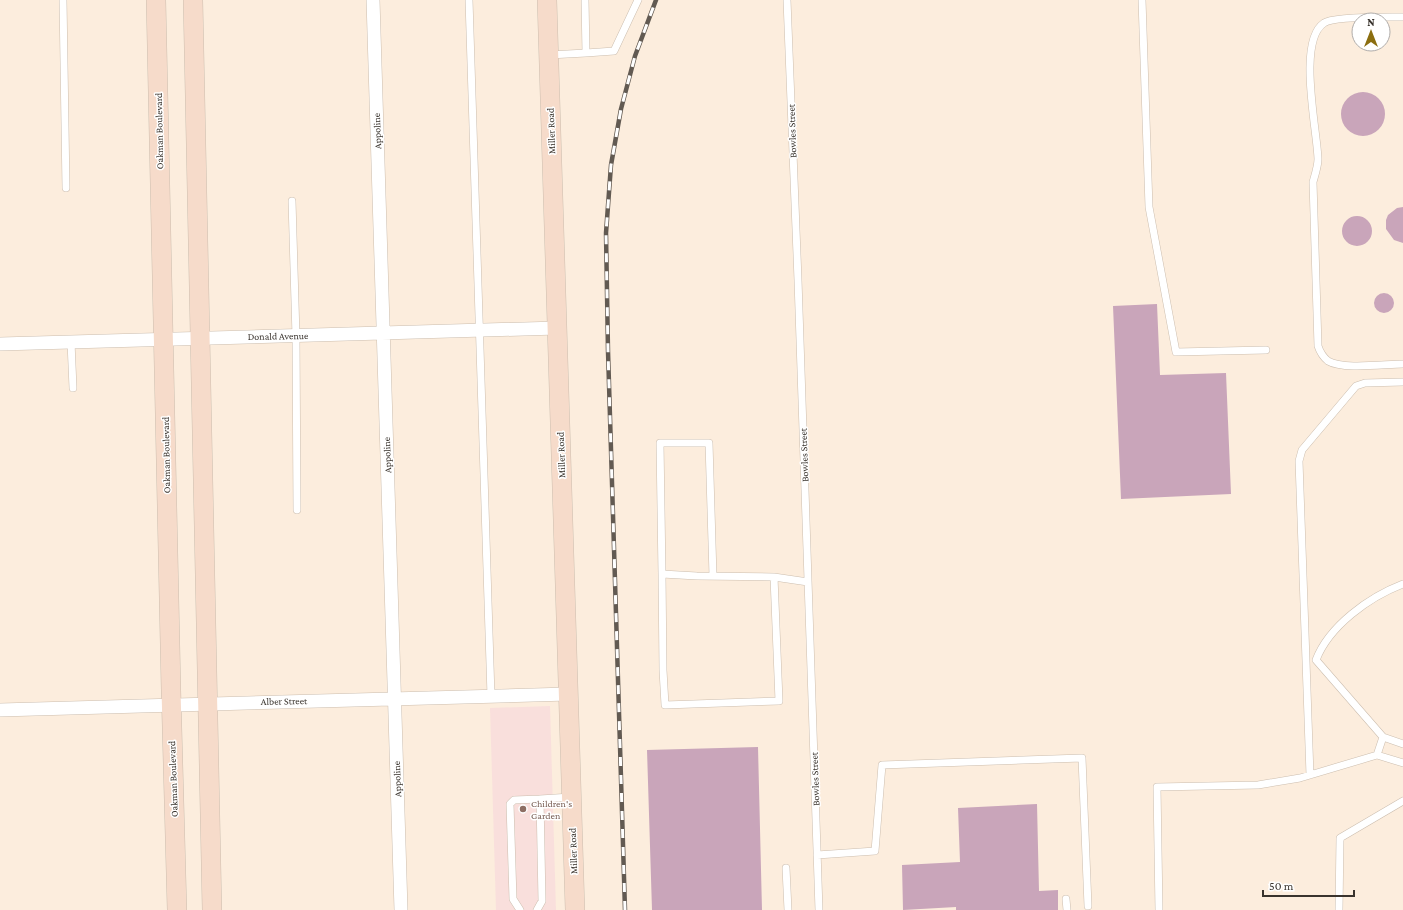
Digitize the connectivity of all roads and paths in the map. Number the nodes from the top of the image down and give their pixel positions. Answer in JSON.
{"nodes":[{"id":1,"x":63,"y":0,"type":"edge"},
{"id":2,"x":156,"y":0,"type":"edge"},
{"id":3,"x":193,"y":0,"type":"edge"},
{"id":4,"x":373,"y":0,"type":"edge"},
{"id":5,"x":469,"y":0,"type":"edge"},
{"id":6,"x":547,"y":0,"type":"edge"},
{"id":7,"x":585,"y":0,"type":"edge"},
{"id":8,"x":638,"y":0,"type":"edge"},
{"id":9,"x":787,"y":0,"type":"edge"},
{"id":10,"x":1142,"y":0,"type":"edge"},
{"id":11,"x":1403,"y":17,"type":"edge"},
{"id":12,"x":586,"y":53,"type":"junction"},
{"id":13,"x":549,"y":55,"type":"junction"},
{"id":14,"x":66,"y":188,"type":"dead end"},
{"id":15,"x":292,"y":200,"type":"dead end"},
{"id":16,"x":557,"y":328,"type":"junction"},
{"id":17,"x":479,"y":330,"type":"junction"},
{"id":18,"x":383,"y":333,"type":"junction"},
{"id":19,"x":296,"y":336,"type":"junction"},
{"id":20,"x":200,"y":338,"type":"junction"},
{"id":21,"x":164,"y":339,"type":"junction"},
{"id":22,"x":71,"y":342,"type":"junction"},
{"id":23,"x":0,"y":344,"type":"edge"},
{"id":24,"x":1266,"y":350,"type":"dead end"},
{"id":25,"x":1403,"y":364,"type":"edge"},
{"id":26,"x":1403,"y":382,"type":"edge"},
{"id":27,"x":73,"y":388,"type":"dead end"},
{"id":28,"x":298,"y":510,"type":"dead end"},
{"id":29,"x":662,"y":574,"type":"junction"},
{"id":30,"x":713,"y":576,"type":"junction"},
{"id":31,"x":774,"y":577,"type":"junction"},
{"id":32,"x":808,"y":582,"type":"junction"},
{"id":33,"x":1403,"y":584,"type":"edge"},
{"id":34,"x":1316,"y":660,"type":"junction"},
{"id":35,"x":1306,"y":663,"type":"junction"},
{"id":36,"x":568,"y":694,"type":"junction"},
{"id":37,"x":491,"y":696,"type":"junction"},
{"id":38,"x":395,"y":698,"type":"junction"},
{"id":39,"x":208,"y":704,"type":"junction"},
{"id":40,"x":171,"y":705,"type":"junction"},
{"id":41,"x":0,"y":710,"type":"edge"},
{"id":42,"x":1383,"y":737,"type":"junction"},
{"id":43,"x":1403,"y":744,"type":"edge"},
{"id":44,"x":1377,"y":755,"type":"junction"},
{"id":45,"x":1403,"y":763,"type":"edge"},
{"id":46,"x":1310,"y":775,"type":"junction"},
{"id":47,"x":571,"y":797,"type":"junction"},
{"id":48,"x":540,"y":799,"type":"junction"},
{"id":49,"x":1403,"y":801,"type":"edge"},
{"id":50,"x":817,"y":856,"type":"junction"},
{"id":51,"x":786,"y":868,"type":"dead end"},
{"id":52,"x":1066,"y":899,"type":"dead end"},
{"id":53,"x":1088,"y":906,"type":"dead end"},
{"id":54,"x":178,"y":910,"type":"edge"},
{"id":55,"x":212,"y":910,"type":"edge"},
{"id":56,"x":401,"y":910,"type":"edge"},
{"id":57,"x":520,"y":910,"type":"edge"},
{"id":58,"x":537,"y":910,"type":"edge"},
{"id":59,"x":575,"y":910,"type":"edge"},
{"id":60,"x":788,"y":910,"type":"edge"},
{"id":61,"x":818,"y":910,"type":"edge"},
{"id":62,"x":1067,"y":910,"type":"edge"},
{"id":63,"x":1159,"y":910,"type":"edge"},
{"id":64,"x":1339,"y":910,"type":"edge"}],
"edges":[{"from":1,"to":14,"type":"lane"},
{"from":2,"to":21,"type":"street","name":"Oakman Boulevard"},
{"from":3,"to":20,"type":"street"},
{"from":4,"to":18,"type":"street","name":"Appoline"},
{"from":5,"to":17,"type":"lane"},
{"from":6,"to":13,"type":"street","name":"Miller Road"},
{"from":7,"to":12,"type":"lane"},
{"from":8,"to":12,"type":"lane"},
{"from":9,"to":32,"type":"lane","name":"Bowles Street"},
{"from":10,"to":24,"type":"lane"},
{"from":11,"to":25,"type":"lane"},
{"from":12,"to":13,"type":"lane"},
{"from":13,"to":16,"type":"street","name":"Miller Road"},
{"from":15,"to":19,"type":"lane"},
{"from":16,"to":17,"type":"street","name":"Donald Avenue"},
{"from":16,"to":36,"type":"street","name":"Miller Road"},
{"from":17,"to":18,"type":"street","name":"Donald Avenue"},
{"from":17,"to":37,"type":"lane"},
{"from":18,"to":19,"type":"street","name":"Donald Avenue"},
{"from":18,"to":38,"type":"street","name":"Appoline"},
{"from":19,"to":20,"type":"street","name":"Donald Avenue"},
{"from":19,"to":28,"type":"lane"},
{"from":20,"to":21,"type":"street","name":"Donald Avenue"},
{"from":20,"to":39,"type":"street"},
{"from":21,"to":22,"type":"street","name":"Donald Avenue"},
{"from":21,"to":40,"type":"street","name":"Oakman Boulevard"},
{"from":22,"to":23,"type":"street","name":"Donald Avenue"},
{"from":22,"to":27,"type":"lane"},
{"from":26,"to":35,"type":"lane"},
{"from":29,"to":30,"type":"lane"},
{"from":29,"to":30,"type":"lane"},
{"from":29,"to":31,"type":"lane"},
{"from":30,"to":31,"type":"lane"},
{"from":31,"to":32,"type":"lane"},
{"from":32,"to":50,"type":"lane","name":"Bowles Street"},
{"from":33,"to":34,"type":"lane"},
{"from":34,"to":35,"type":"lane"},
{"from":34,"to":42,"type":"lane"},
{"from":35,"to":46,"type":"lane"},
{"from":36,"to":37,"type":"street","name":"Alber Street"},
{"from":36,"to":47,"type":"street","name":"Miller Road"},
{"from":37,"to":38,"type":"street","name":"Alber Street"},
{"from":38,"to":39,"type":"street","name":"Alber Street"},
{"from":38,"to":56,"type":"street","name":"Appoline"},
{"from":39,"to":40,"type":"street","name":"Alber Street"},
{"from":39,"to":55,"type":"street"},
{"from":40,"to":41,"type":"street","name":"Alber Street"},
{"from":40,"to":54,"type":"street","name":"Oakman Boulevard"},
{"from":42,"to":43,"type":"lane"},
{"from":42,"to":44,"type":"lane"},
{"from":44,"to":45,"type":"lane"},
{"from":44,"to":46,"type":"lane"},
{"from":46,"to":63,"type":"lane"},
{"from":47,"to":48,"type":"lane"},
{"from":47,"to":59,"type":"street","name":"Miller Road"},
{"from":48,"to":57,"type":"lane"},
{"from":48,"to":58,"type":"lane"},
{"from":49,"to":64,"type":"lane"},
{"from":50,"to":53,"type":"lane"},
{"from":50,"to":61,"type":"lane","name":"Bowles Street"},
{"from":51,"to":60,"type":"lane"},
{"from":52,"to":62,"type":"lane"}]}
